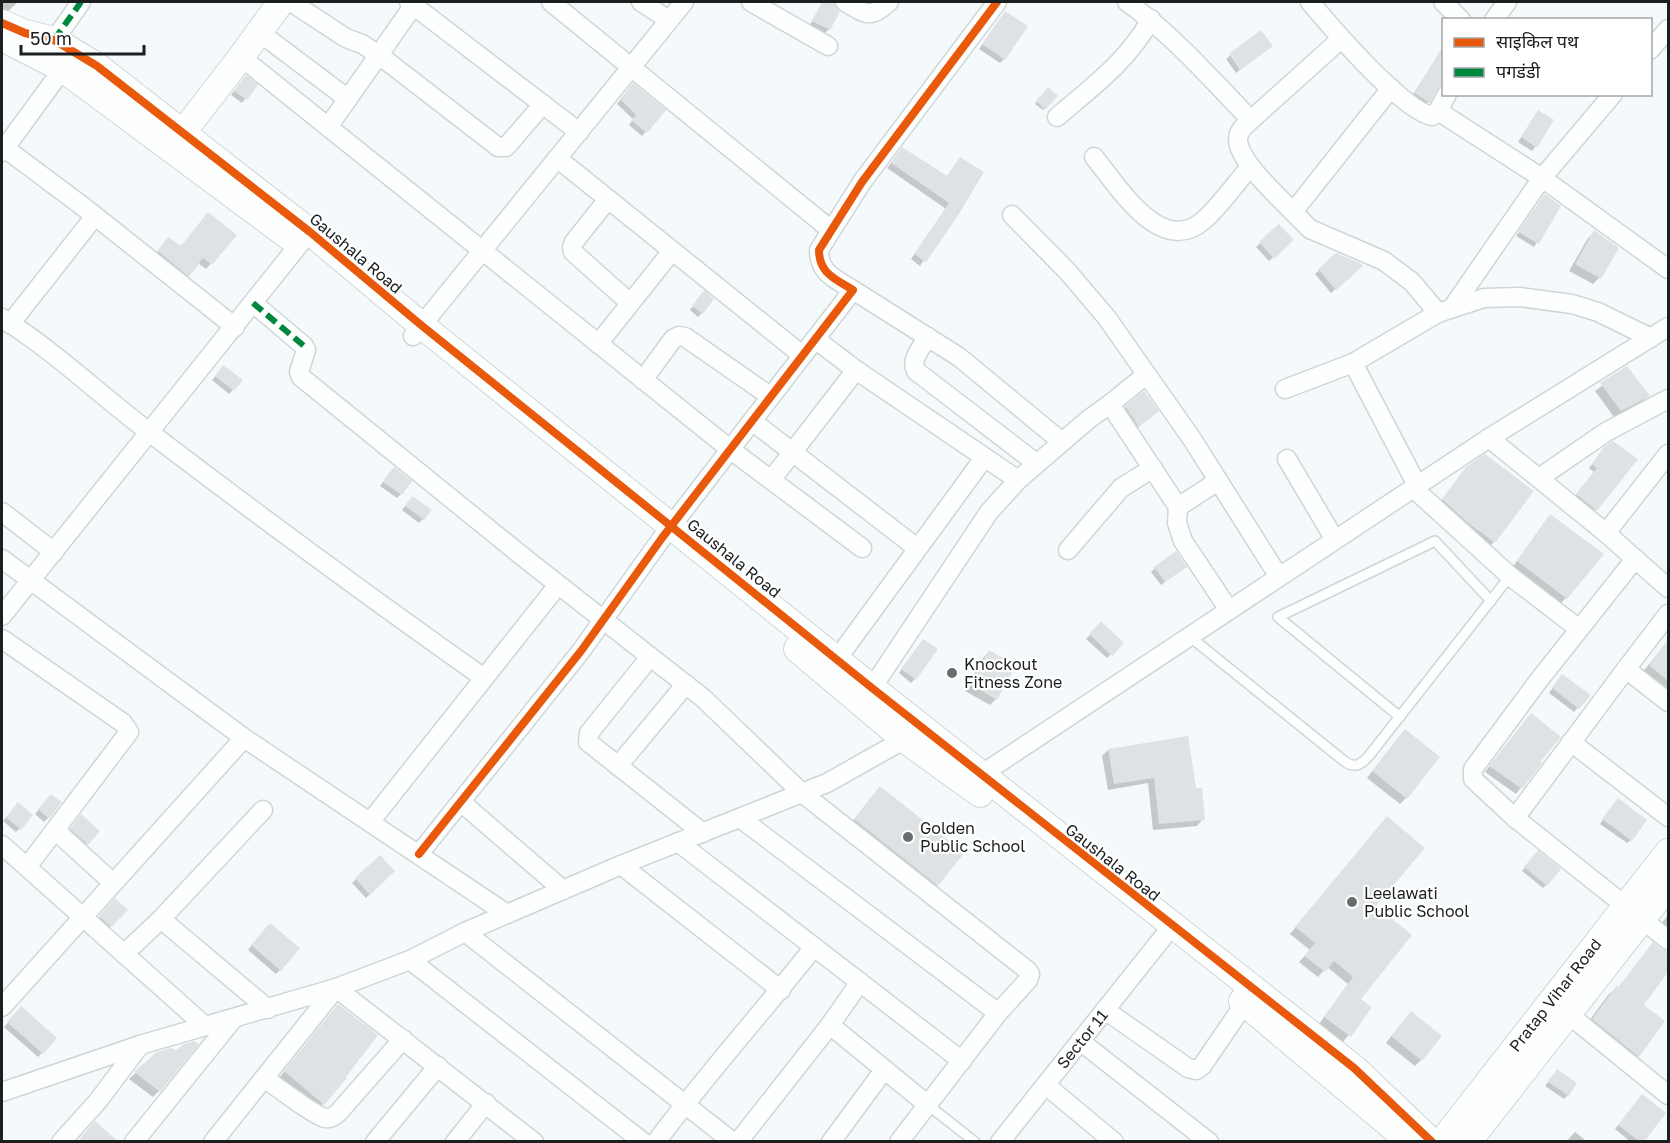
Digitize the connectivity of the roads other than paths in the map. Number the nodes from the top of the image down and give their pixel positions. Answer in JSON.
{"nodes":[{"id":1,"x":81,"y":2,"type":"edge"},
{"id":2,"x":281,"y":2,"type":"edge"},
{"id":3,"x":291,"y":2,"type":"edge"},
{"id":4,"x":550,"y":2,"type":"edge"},
{"id":5,"x":642,"y":2,"type":"edge"},
{"id":6,"x":684,"y":2,"type":"edge"},
{"id":7,"x":751,"y":2,"type":"edge"},
{"id":8,"x":845,"y":2,"type":"edge"},
{"id":9,"x":889,"y":2,"type":"edge"},
{"id":10,"x":997,"y":2,"type":"edge"},
{"id":11,"x":1127,"y":2,"type":"edge"},
{"id":12,"x":1310,"y":2,"type":"edge"},
{"id":13,"x":1443,"y":2,"type":"edge"},
{"id":14,"x":1507,"y":2,"type":"edge"},
{"id":15,"x":413,"y":3,"type":"edge"},
{"id":16,"x":1459,"y":18,"type":"edge"},
{"id":17,"x":1495,"y":18,"type":"edge"},
{"id":18,"x":1151,"y":19,"type":"junction"},
{"id":19,"x":669,"y":20,"type":"junction"},
{"id":20,"x":2,"y":23,"type":"edge"},
{"id":21,"x":1668,"y":29,"type":"edge"},
{"id":22,"x":259,"y":32,"type":"junction"},
{"id":23,"x":2,"y":38,"type":"edge"},
{"id":24,"x":1341,"y":39,"type":"junction"},
{"id":25,"x":828,"y":46,"type":"dead end"},
{"id":26,"x":1652,"y":48,"type":"edge"},
{"id":27,"x":59,"y":55,"type":"junction"},
{"id":28,"x":379,"y":55,"type":"junction"},
{"id":29,"x":241,"y":57,"type":"junction"},
{"id":30,"x":631,"y":68,"type":"junction"},
{"id":31,"x":1391,"y":88,"type":"junction"},
{"id":32,"x":1446,"y":96,"type":"edge"},
{"id":33,"x":1611,"y":96,"type":"edge"},
{"id":34,"x":348,"y":99,"type":"junction"},
{"id":35,"x":543,"y":104,"type":"junction"},
{"id":36,"x":1438,"y":111,"type":"junction"},
{"id":37,"x":1057,"y":117,"type":"dead end"},
{"id":38,"x":1251,"y":120,"type":"junction"},
{"id":39,"x":328,"y":127,"type":"junction"},
{"id":40,"x":579,"y":132,"type":"junction"},
{"id":41,"x":176,"y":140,"type":"junction"},
{"id":42,"x":3,"y":148,"type":"edge"},
{"id":43,"x":1094,"y":157,"type":"dead end"},
{"id":44,"x":557,"y":158,"type":"junction"},
{"id":45,"x":1250,"y":166,"type":"junction"},
{"id":46,"x":1542,"y":178,"type":"junction"},
{"id":47,"x":608,"y":199,"type":"junction"},
{"id":48,"x":1293,"y":212,"type":"junction"},
{"id":49,"x":1012,"y":215,"type":"dead end"},
{"id":50,"x":95,"y":216,"type":"junction"},
{"id":51,"x":831,"y":230,"type":"junction"},
{"id":52,"x":304,"y":238,"type":"junction"},
{"id":53,"x":481,"y":250,"type":"junction"},
{"id":54,"x":672,"y":251,"type":"junction"},
{"id":55,"x":1668,"y":269,"type":"edge"},
{"id":56,"x":853,"y":290,"type":"junction"},
{"id":57,"x":253,"y":303,"type":"junction"},
{"id":58,"x":629,"y":303,"type":"junction"},
{"id":59,"x":1445,"y":310,"type":"junction"},
{"id":60,"x":6,"y":321,"type":"edge"},
{"id":61,"x":235,"y":327,"type":"junction"},
{"id":62,"x":1668,"y":327,"type":"edge"},
{"id":63,"x":417,"y":330,"type":"junction"},
{"id":64,"x":928,"y":337,"type":"junction"},
{"id":65,"x":1651,"y":338,"type":"junction"},
{"id":66,"x":815,"y":339,"type":"junction"},
{"id":67,"x":598,"y":344,"type":"junction"},
{"id":68,"x":802,"y":356,"type":"junction"},
{"id":69,"x":1353,"y":363,"type":"junction"},
{"id":70,"x":856,"y":370,"type":"junction"},
{"id":71,"x":1146,"y":375,"type":"junction"},
{"id":72,"x":643,"y":380,"type":"junction"},
{"id":73,"x":1285,"y":389,"type":"dead end"},
{"id":74,"x":770,"y":396,"type":"junction"},
{"id":75,"x":1668,"y":399,"type":"edge"},
{"id":76,"x":1110,"y":404,"type":"junction"},
{"id":77,"x":752,"y":421,"type":"junction"},
{"id":78,"x":150,"y":433,"type":"junction"},
{"id":79,"x":1489,"y":438,"type":"junction"},
{"id":80,"x":1062,"y":442,"type":"junction"},
{"id":81,"x":731,"y":450,"type":"junction"},
{"id":82,"x":793,"y":453,"type":"junction"},
{"id":83,"x":984,"y":458,"type":"junction"},
{"id":84,"x":1287,"y":459,"type":"dead end"},
{"id":85,"x":1036,"y":464,"type":"junction"},
{"id":86,"x":1665,"y":467,"type":"edge"},
{"id":87,"x":1153,"y":468,"type":"junction"},
{"id":88,"x":1539,"y":478,"type":"junction"},
{"id":89,"x":771,"y":480,"type":"junction"},
{"id":90,"x":1018,"y":480,"type":"junction"},
{"id":91,"x":1218,"y":481,"type":"junction"},
{"id":92,"x":1415,"y":487,"type":"junction"},
{"id":93,"x":1178,"y":507,"type":"junction"},
{"id":94,"x":2,"y":512,"type":"edge"},
{"id":95,"x":667,"y":531,"type":"junction"},
{"id":96,"x":1606,"y":533,"type":"junction"},
{"id":97,"x":1335,"y":540,"type":"junction"},
{"id":98,"x":862,"y":548,"type":"dead end"},
{"id":99,"x":917,"y":548,"type":"junction"},
{"id":100,"x":1068,"y":550,"type":"dead end"},
{"id":101,"x":54,"y":552,"type":"junction"},
{"id":102,"x":2,"y":559,"type":"edge"},
{"id":103,"x":1635,"y":560,"type":"junction"},
{"id":104,"x":1510,"y":576,"type":"junction"},
{"id":105,"x":1279,"y":577,"type":"junction"},
{"id":106,"x":31,"y":580,"type":"junction"},
{"id":107,"x":558,"y":585,"type":"junction"},
{"id":108,"x":1668,"y":588,"type":"edge"},
{"id":109,"x":1491,"y":601,"type":"junction"},
{"id":110,"x":1228,"y":610,"type":"junction"},
{"id":111,"x":1668,"y":614,"type":"edge"},
{"id":112,"x":2,"y":616,"type":"edge"},
{"id":113,"x":604,"y":620,"type":"junction"},
{"id":114,"x":1579,"y":628,"type":"junction"},
{"id":115,"x":1189,"y":636,"type":"junction"},
{"id":116,"x":2,"y":639,"type":"edge"},
{"id":117,"x":650,"y":657,"type":"junction"},
{"id":118,"x":837,"y":659,"type":"junction"},
{"id":119,"x":1626,"y":669,"type":"junction"},
{"id":120,"x":484,"y":678,"type":"junction"},
{"id":121,"x":686,"y":684,"type":"junction"},
{"id":122,"x":872,"y":688,"type":"junction"},
{"id":123,"x":1668,"y":702,"type":"edge"},
{"id":124,"x":1400,"y":717,"type":"junction"},
{"id":125,"x":914,"y":734,"type":"junction"},
{"id":126,"x":244,"y":738,"type":"junction"},
{"id":127,"x":1570,"y":742,"type":"junction"},
{"id":128,"x":618,"y":766,"type":"junction"},
{"id":129,"x":974,"y":780,"type":"junction"},
{"id":130,"x":802,"y":793,"type":"junction"},
{"id":131,"x":461,"y":802,"type":"junction"},
{"id":132,"x":263,"y":810,"type":"dead end"},
{"id":133,"x":1668,"y":817,"type":"edge"},
{"id":134,"x":740,"y":818,"type":"junction"},
{"id":135,"x":1515,"y":818,"type":"junction"},
{"id":136,"x":370,"y":822,"type":"junction"},
{"id":137,"x":55,"y":830,"type":"junction"},
{"id":138,"x":703,"y":832,"type":"junction"},
{"id":139,"x":678,"y":842,"type":"junction"},
{"id":140,"x":2,"y":845,"type":"edge"},
{"id":141,"x":1668,"y":852,"type":"edge"},
{"id":142,"x":419,"y":854,"type":"junction"},
{"id":143,"x":621,"y":865,"type":"junction"},
{"id":144,"x":27,"y":867,"type":"junction"},
{"id":145,"x":113,"y":884,"type":"junction"},
{"id":146,"x":1668,"y":886,"type":"edge"},
{"id":147,"x":563,"y":890,"type":"junction"},
{"id":148,"x":1634,"y":912,"type":"junction"},
{"id":149,"x":507,"y":914,"type":"junction"},
{"id":150,"x":83,"y":918,"type":"junction"},
{"id":151,"x":161,"y":919,"type":"junction"},
{"id":152,"x":465,"y":932,"type":"junction"},
{"id":153,"x":1164,"y":936,"type":"junction"},
{"id":154,"x":1668,"y":940,"type":"edge"},
{"id":155,"x":814,"y":947,"type":"junction"},
{"id":156,"x":124,"y":954,"type":"junction"},
{"id":157,"x":410,"y":960,"type":"junction"},
{"id":158,"x":860,"y":982,"type":"junction"},
{"id":159,"x":336,"y":988,"type":"junction"},
{"id":160,"x":781,"y":990,"type":"junction"},
{"id":161,"x":1245,"y":1003,"type":"junction"},
{"id":162,"x":2,"y":1007,"type":"edge"},
{"id":163,"x":268,"y":1009,"type":"junction"},
{"id":164,"x":1105,"y":1010,"type":"junction"},
{"id":165,"x":998,"y":1013,"type":"junction"},
{"id":166,"x":1568,"y":1014,"type":"junction"},
{"id":167,"x":234,"y":1018,"type":"junction"},
{"id":168,"x":204,"y":1025,"type":"junction"},
{"id":169,"x":830,"y":1025,"type":"junction"},
{"id":170,"x":403,"y":1039,"type":"junction"},
{"id":171,"x":1080,"y":1041,"type":"junction"},
{"id":172,"x":140,"y":1044,"type":"junction"},
{"id":173,"x":962,"y":1061,"type":"junction"},
{"id":174,"x":438,"y":1066,"type":"junction"},
{"id":175,"x":884,"y":1070,"type":"junction"},
{"id":176,"x":264,"y":1078,"type":"junction"},
{"id":177,"x":1047,"y":1086,"type":"junction"},
{"id":178,"x":2,"y":1092,"type":"edge"},
{"id":179,"x":1668,"y":1095,"type":"edge"},
{"id":180,"x":486,"y":1103,"type":"junction"},
{"id":181,"x":684,"y":1104,"type":"junction"},
{"id":182,"x":927,"y":1105,"type":"junction"},
{"id":183,"x":1004,"y":1136,"type":"edge"},
{"id":184,"x":1446,"y":1141,"type":"edge"},
{"id":185,"x":61,"y":1142,"type":"edge"},
{"id":186,"x":134,"y":1142,"type":"edge"},
{"id":187,"x":213,"y":1142,"type":"edge"},
{"id":188,"x":375,"y":1142,"type":"edge"},
{"id":189,"x":455,"y":1142,"type":"edge"},
{"id":190,"x":534,"y":1142,"type":"edge"},
{"id":191,"x":643,"y":1142,"type":"edge"},
{"id":192,"x":656,"y":1142,"type":"edge"},
{"id":193,"x":732,"y":1142,"type":"edge"},
{"id":194,"x":738,"y":1142,"type":"edge"},
{"id":195,"x":831,"y":1142,"type":"edge"},
{"id":196,"x":899,"y":1142,"type":"edge"},
{"id":197,"x":975,"y":1142,"type":"edge"},
{"id":198,"x":1024,"y":1142,"type":"edge"},
{"id":199,"x":1114,"y":1142,"type":"edge"},
{"id":200,"x":1209,"y":1142,"type":"edge"},
{"id":201,"x":1409,"y":1142,"type":"edge"}],
"edges":[{"from":1,"to":27,"type":"street"},
{"from":2,"to":22,"type":"street"},
{"from":3,"to":28,"type":"street"},
{"from":4,"to":30,"type":"street"},
{"from":5,"to":19,"type":"street"},
{"from":6,"to":19,"type":"street"},
{"from":7,"to":25,"type":"street"},
{"from":8,"to":9,"type":"street"},
{"from":10,"to":51,"type":"street"},
{"from":11,"to":18,"type":"street"},
{"from":12,"to":24,"type":"street"},
{"from":13,"to":16,"type":"street"},
{"from":14,"to":17,"type":"street"},
{"from":15,"to":28,"type":"street"},
{"from":15,"to":35,"type":"street"},
{"from":18,"to":37,"type":"street"},
{"from":18,"to":38,"type":"street"},
{"from":19,"to":30,"type":"street"},
{"from":20,"to":27,"type":"street","name":"Gaushala Road"},
{"from":21,"to":26,"type":"street"},
{"from":22,"to":29,"type":"street"},
{"from":22,"to":34,"type":"street"},
{"from":23,"to":27,"type":"street","name":"Gaushala Road"},
{"from":24,"to":31,"type":"street"},
{"from":24,"to":38,"type":"street"},
{"from":27,"to":41,"type":"street","name":"Gaushala Road"},
{"from":27,"to":42,"type":"street"},
{"from":28,"to":34,"type":"street"},
{"from":28,"to":35,"type":"street"},
{"from":29,"to":39,"type":"street"},
{"from":29,"to":41,"type":"street"},
{"from":30,"to":40,"type":"street"},
{"from":30,"to":51,"type":"street"},
{"from":31,"to":36,"type":"street"},
{"from":31,"to":48,"type":"street"},
{"from":32,"to":36,"type":"street"},
{"from":33,"to":46,"type":"street"},
{"from":34,"to":39,"type":"street"},
{"from":35,"to":40,"type":"street"},
{"from":36,"to":46,"type":"street"},
{"from":38,"to":45,"type":"street"},
{"from":39,"to":53,"type":"street"},
{"from":40,"to":44,"type":"street"},
{"from":41,"to":52,"type":"street","name":"Gaushala Road"},
{"from":42,"to":50,"type":"street"},
{"from":43,"to":45,"type":"street"},
{"from":44,"to":47,"type":"street"},
{"from":44,"to":53,"type":"street"},
{"from":45,"to":48,"type":"street"},
{"from":46,"to":55,"type":"street"},
{"from":46,"to":59,"type":"street"},
{"from":47,"to":54,"type":"street"},
{"from":47,"to":58,"type":"street"},
{"from":48,"to":59,"type":"street"},
{"from":49,"to":71,"type":"street"},
{"from":50,"to":60,"type":"street"},
{"from":50,"to":61,"type":"street"},
{"from":51,"to":56,"type":"street"},
{"from":52,"to":57,"type":"street"},
{"from":52,"to":63,"type":"street","name":"Gaushala Road"},
{"from":53,"to":63,"type":"street"},
{"from":53,"to":67,"type":"street"},
{"from":54,"to":58,"type":"street"},
{"from":54,"to":68,"type":"street"},
{"from":56,"to":64,"type":"street"},
{"from":56,"to":66,"type":"street"},
{"from":57,"to":61,"type":"street"},
{"from":57,"to":107,"type":"street"},
{"from":58,"to":67,"type":"street"},
{"from":59,"to":65,"type":"street"},
{"from":59,"to":69,"type":"street"},
{"from":60,"to":78,"type":"street"},
{"from":61,"to":78,"type":"street"},
{"from":62,"to":65,"type":"street"},
{"from":63,"to":95,"type":"street","name":"Gaushala Road"},
{"from":64,"to":80,"type":"street"},
{"from":64,"to":85,"type":"street"},
{"from":65,"to":79,"type":"street"},
{"from":66,"to":68,"type":"street"},
{"from":66,"to":70,"type":"street"},
{"from":67,"to":72,"type":"street"},
{"from":68,"to":74,"type":"street"},
{"from":69,"to":73,"type":"street"},
{"from":69,"to":92,"type":"street"},
{"from":70,"to":82,"type":"street"},
{"from":70,"to":83,"type":"street"},
{"from":71,"to":76,"type":"street"},
{"from":71,"to":91,"type":"street"},
{"from":72,"to":74,"type":"street"},
{"from":72,"to":81,"type":"street"},
{"from":74,"to":77,"type":"street"},
{"from":75,"to":88,"type":"street"},
{"from":76,"to":80,"type":"street"},
{"from":76,"to":87,"type":"street"},
{"from":77,"to":81,"type":"street"},
{"from":77,"to":82,"type":"street"},
{"from":78,"to":101,"type":"street"},
{"from":78,"to":120,"type":"street"},
{"from":79,"to":88,"type":"street"},
{"from":79,"to":92,"type":"street"},
{"from":80,"to":85,"type":"street"},
{"from":81,"to":89,"type":"street"},
{"from":81,"to":95,"type":"street"},
{"from":82,"to":89,"type":"street"},
{"from":82,"to":99,"type":"street"},
{"from":83,"to":90,"type":"street"},
{"from":83,"to":99,"type":"street"},
{"from":84,"to":97,"type":"street"},
{"from":85,"to":90,"type":"street"},
{"from":86,"to":96,"type":"street"},
{"from":87,"to":93,"type":"street"},
{"from":87,"to":100,"type":"street"},
{"from":88,"to":96,"type":"street"},
{"from":89,"to":98,"type":"street"},
{"from":90,"to":122,"type":"street"},
{"from":91,"to":93,"type":"street"},
{"from":91,"to":105,"type":"street"},
{"from":92,"to":97,"type":"street"},
{"from":92,"to":104,"type":"street"},
{"from":93,"to":110,"type":"street"},
{"from":94,"to":101,"type":"street"},
{"from":95,"to":113,"type":"street"},
{"from":95,"to":118,"type":"street","name":"Gaushala Road"},
{"from":95,"to":125,"type":"street","name":"Gaushala Road"},
{"from":96,"to":103,"type":"street"},
{"from":97,"to":105,"type":"street"},
{"from":99,"to":118,"type":"street"},
{"from":101,"to":106,"type":"street"},
{"from":102,"to":106,"type":"street"},
{"from":103,"to":108,"type":"street"},
{"from":103,"to":114,"type":"street"},
{"from":104,"to":109,"type":"lane"},
{"from":104,"to":114,"type":"street"},
{"from":105,"to":110,"type":"street"},
{"from":106,"to":112,"type":"street"},
{"from":106,"to":126,"type":"street"},
{"from":107,"to":113,"type":"street"},
{"from":107,"to":120,"type":"street"},
{"from":109,"to":124,"type":"lane"},
{"from":109,"to":124,"type":"lane"},
{"from":110,"to":115,"type":"street"},
{"from":111,"to":119,"type":"street"},
{"from":113,"to":117,"type":"street"},
{"from":113,"to":131,"type":"street"},
{"from":114,"to":135,"type":"street"},
{"from":115,"to":124,"type":"lane"},
{"from":115,"to":129,"type":"street"},
{"from":116,"to":137,"type":"street"},
{"from":117,"to":121,"type":"street"},
{"from":117,"to":128,"type":"street"},
{"from":118,"to":122,"type":"street","name":"Gaushala Road"},
{"from":119,"to":123,"type":"street"},
{"from":119,"to":127,"type":"street"},
{"from":120,"to":136,"type":"street"},
{"from":121,"to":128,"type":"street"},
{"from":121,"to":130,"type":"street"},
{"from":122,"to":125,"type":"street","name":"Gaushala Road"},
{"from":125,"to":129,"type":"street","name":"Gaushala Road"},
{"from":125,"to":130,"type":"street"},
{"from":126,"to":136,"type":"street"},
{"from":126,"to":145,"type":"street"},
{"from":127,"to":133,"type":"street"},
{"from":127,"to":135,"type":"street"},
{"from":128,"to":138,"type":"street"},
{"from":129,"to":153,"type":"street","name":"Gaushala Road"},
{"from":129,"to":184,"type":"street","name":"Gaushala Road"},
{"from":130,"to":134,"type":"street"},
{"from":130,"to":165,"type":"street"},
{"from":131,"to":142,"type":"street"},
{"from":131,"to":147,"type":"street"},
{"from":132,"to":151,"type":"street"},
{"from":134,"to":138,"type":"street"},
{"from":134,"to":165,"type":"street"},
{"from":135,"to":148,"type":"street"},
{"from":136,"to":142,"type":"street"},
{"from":137,"to":144,"type":"street"},
{"from":137,"to":145,"type":"street"},
{"from":138,"to":139,"type":"street"},
{"from":139,"to":143,"type":"street"},
{"from":139,"to":155,"type":"street"},
{"from":140,"to":144,"type":"street"},
{"from":141,"to":148,"type":"street","name":"Pratap Vihar Road"},
{"from":142,"to":149,"type":"street"},
{"from":143,"to":147,"type":"street"},
{"from":143,"to":160,"type":"street"},
{"from":144,"to":150,"type":"street"},
{"from":145,"to":150,"type":"street"},
{"from":146,"to":148,"type":"street","name":"Pratap Vihar Road"},
{"from":147,"to":149,"type":"street"},
{"from":148,"to":154,"type":"street"},
{"from":148,"to":166,"type":"street","name":"Pratap Vihar Road"},
{"from":148,"to":184,"type":"street","name":"Pratap Vihar Road"},
{"from":149,"to":152,"type":"street"},
{"from":150,"to":156,"type":"street"},
{"from":150,"to":162,"type":"street"},
{"from":151,"to":156,"type":"street"},
{"from":151,"to":163,"type":"street"},
{"from":152,"to":157,"type":"street"},
{"from":152,"to":181,"type":"street"},
{"from":153,"to":161,"type":"street","name":"Gaushala Road"},
{"from":153,"to":164,"type":"street","name":"Sector 11"},
{"from":155,"to":158,"type":"street"},
{"from":155,"to":160,"type":"street"},
{"from":156,"to":168,"type":"street"},
{"from":157,"to":159,"type":"street"},
{"from":157,"to":191,"type":"street"},
{"from":158,"to":169,"type":"street"},
{"from":158,"to":173,"type":"street"},
{"from":159,"to":163,"type":"street"},
{"from":159,"to":170,"type":"street"},
{"from":159,"to":176,"type":"street"},
{"from":160,"to":181,"type":"street"},
{"from":161,"to":164,"type":"street"},
{"from":161,"to":201,"type":"street","name":"Gaushala Road"},
{"from":163,"to":167,"type":"street"},
{"from":164,"to":171,"type":"street","name":"Sector 11"},
{"from":165,"to":173,"type":"street"},
{"from":166,"to":179,"type":"street"},
{"from":166,"to":184,"type":"street","name":"Pratap Vihar Road"},
{"from":167,"to":168,"type":"street"},
{"from":167,"to":186,"type":"street"},
{"from":168,"to":172,"type":"street"},
{"from":169,"to":175,"type":"street"},
{"from":169,"to":194,"type":"street"},
{"from":170,"to":174,"type":"street"},
{"from":170,"to":176,"type":"street"},
{"from":171,"to":177,"type":"street","name":"Sector 11"},
{"from":171,"to":200,"type":"street"},
{"from":172,"to":178,"type":"street"},
{"from":172,"to":185,"type":"street"},
{"from":173,"to":182,"type":"street"},
{"from":174,"to":180,"type":"street"},
{"from":174,"to":188,"type":"street"},
{"from":175,"to":182,"type":"street"},
{"from":175,"to":195,"type":"street"},
{"from":176,"to":187,"type":"street"},
{"from":177,"to":183,"type":"street","name":"Sector 11"},
{"from":177,"to":199,"type":"street"},
{"from":180,"to":189,"type":"street"},
{"from":180,"to":190,"type":"street"},
{"from":181,"to":192,"type":"street"},
{"from":181,"to":193,"type":"street"},
{"from":182,"to":196,"type":"street"},
{"from":182,"to":197,"type":"lane"},
{"from":183,"to":198,"type":"street"}]}
